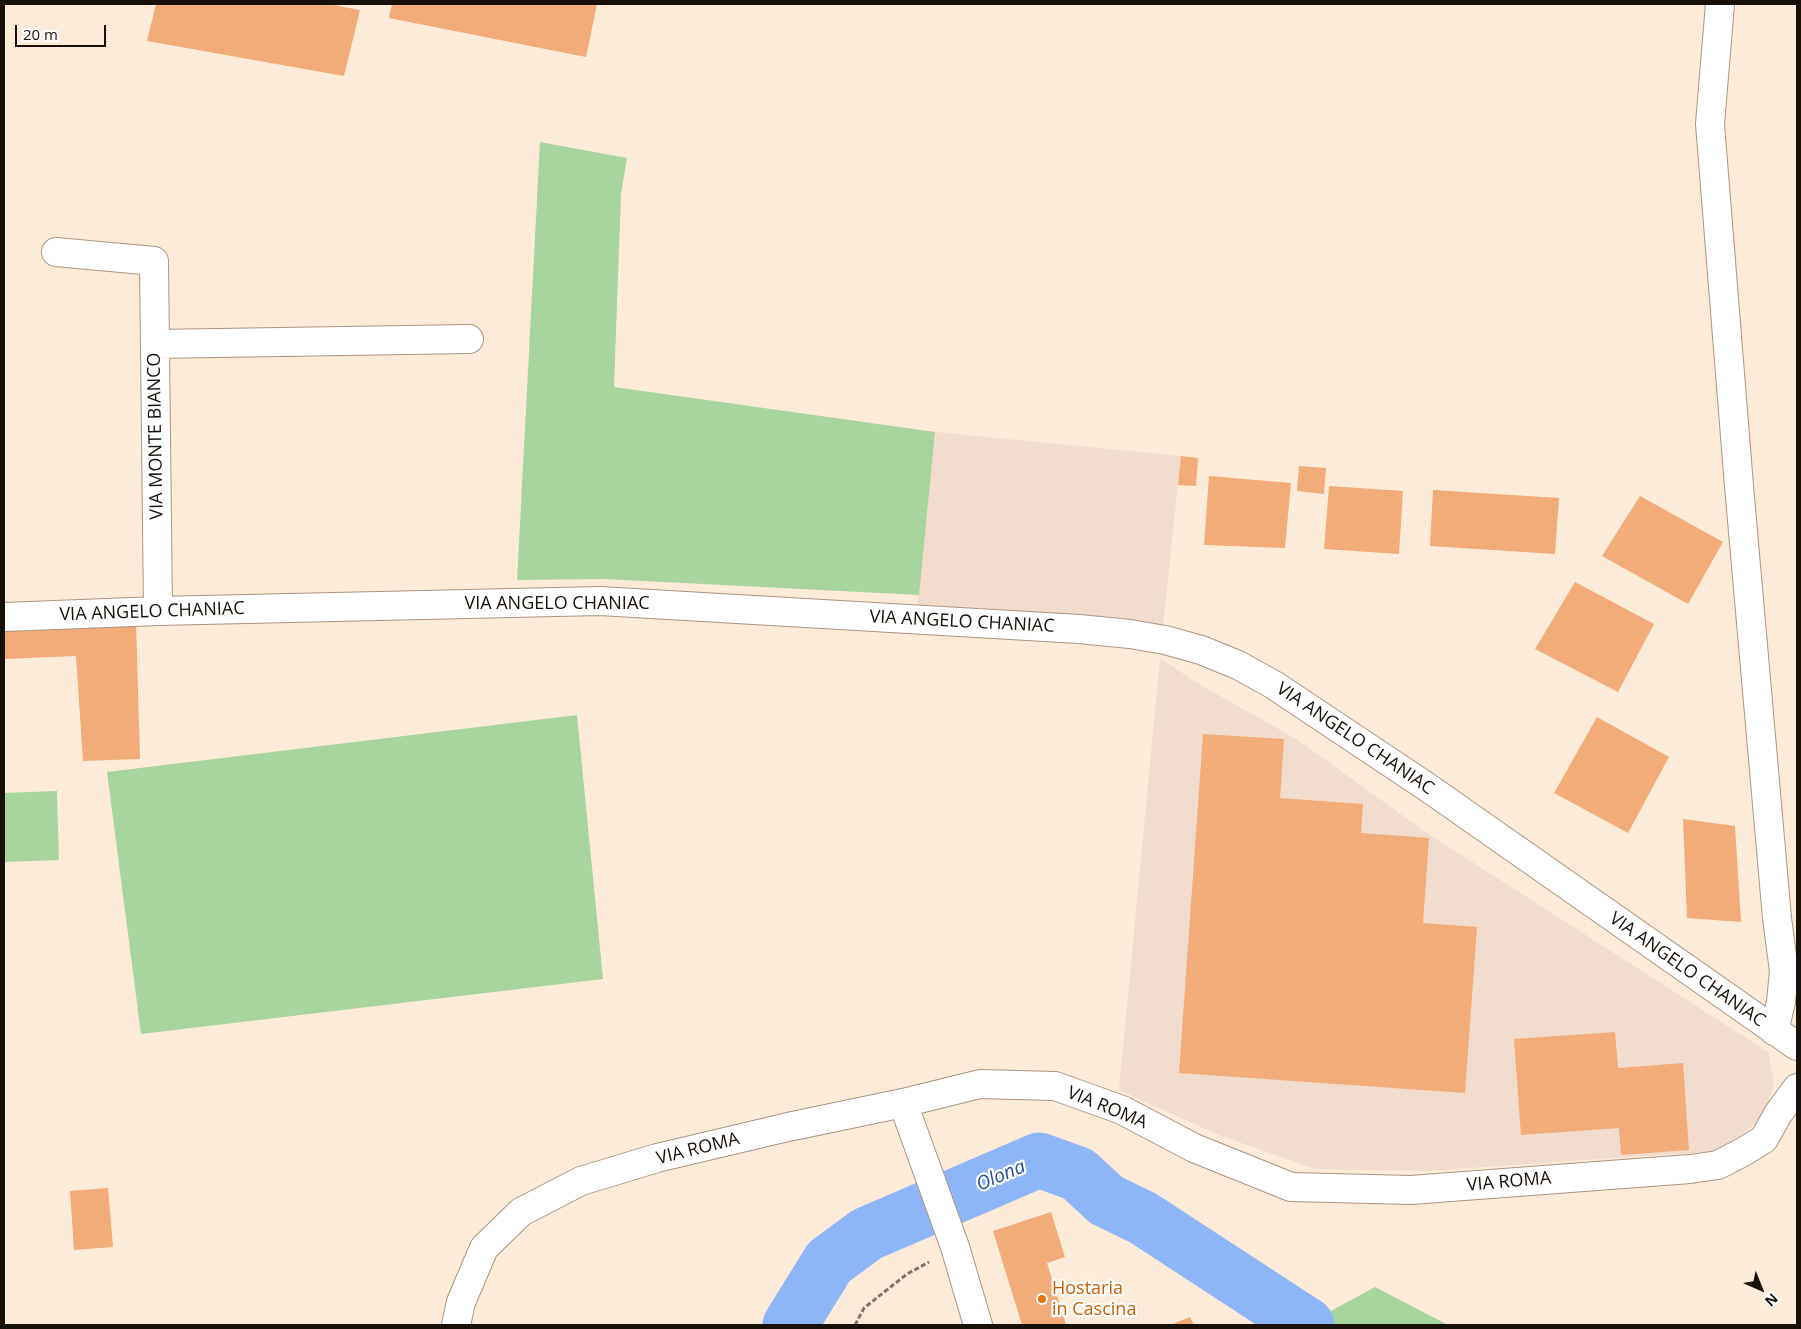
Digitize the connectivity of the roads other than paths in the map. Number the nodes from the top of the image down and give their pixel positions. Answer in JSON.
{"nodes":[{"id":1,"x":1720,"y":4,"type":"edge"},
{"id":2,"x":56,"y":252,"type":"dead end"},
{"id":3,"x":470,"y":339,"type":"dead end"},
{"id":4,"x":155,"y":344,"type":"junction"},
{"id":5,"x":158,"y":611,"type":"junction"},
{"id":6,"x":4,"y":617,"type":"edge"},
{"id":7,"x":1774,"y":1031,"type":"junction"},
{"id":8,"x":1797,"y":1046,"type":"edge"},
{"id":9,"x":1797,"y":1088,"type":"edge"},
{"id":10,"x":903,"y":1103,"type":"junction"},
{"id":11,"x":456,"y":1325,"type":"edge"},
{"id":12,"x":978,"y":1325,"type":"edge"}],
"edges":[{"from":1,"to":7,"type":"street"},
{"from":2,"to":4,"type":"street","name":"VIA MONTE BIANCO"},
{"from":3,"to":4,"type":"street"},
{"from":4,"to":5,"type":"street","name":"VIA MONTE BIANCO"},
{"from":5,"to":6,"type":"street","name":"VIA ANGELO CHANIAC"},
{"from":5,"to":7,"type":"street","name":"VIA ANGELO CHANIAC"},
{"from":7,"to":8,"type":"street","name":"VIA ANGELO CHANIAC"},
{"from":9,"to":10,"type":"street","name":"VIA ROMA"},
{"from":10,"to":11,"type":"street","name":"VIA ROMA"},
{"from":10,"to":12,"type":"street"}]}
